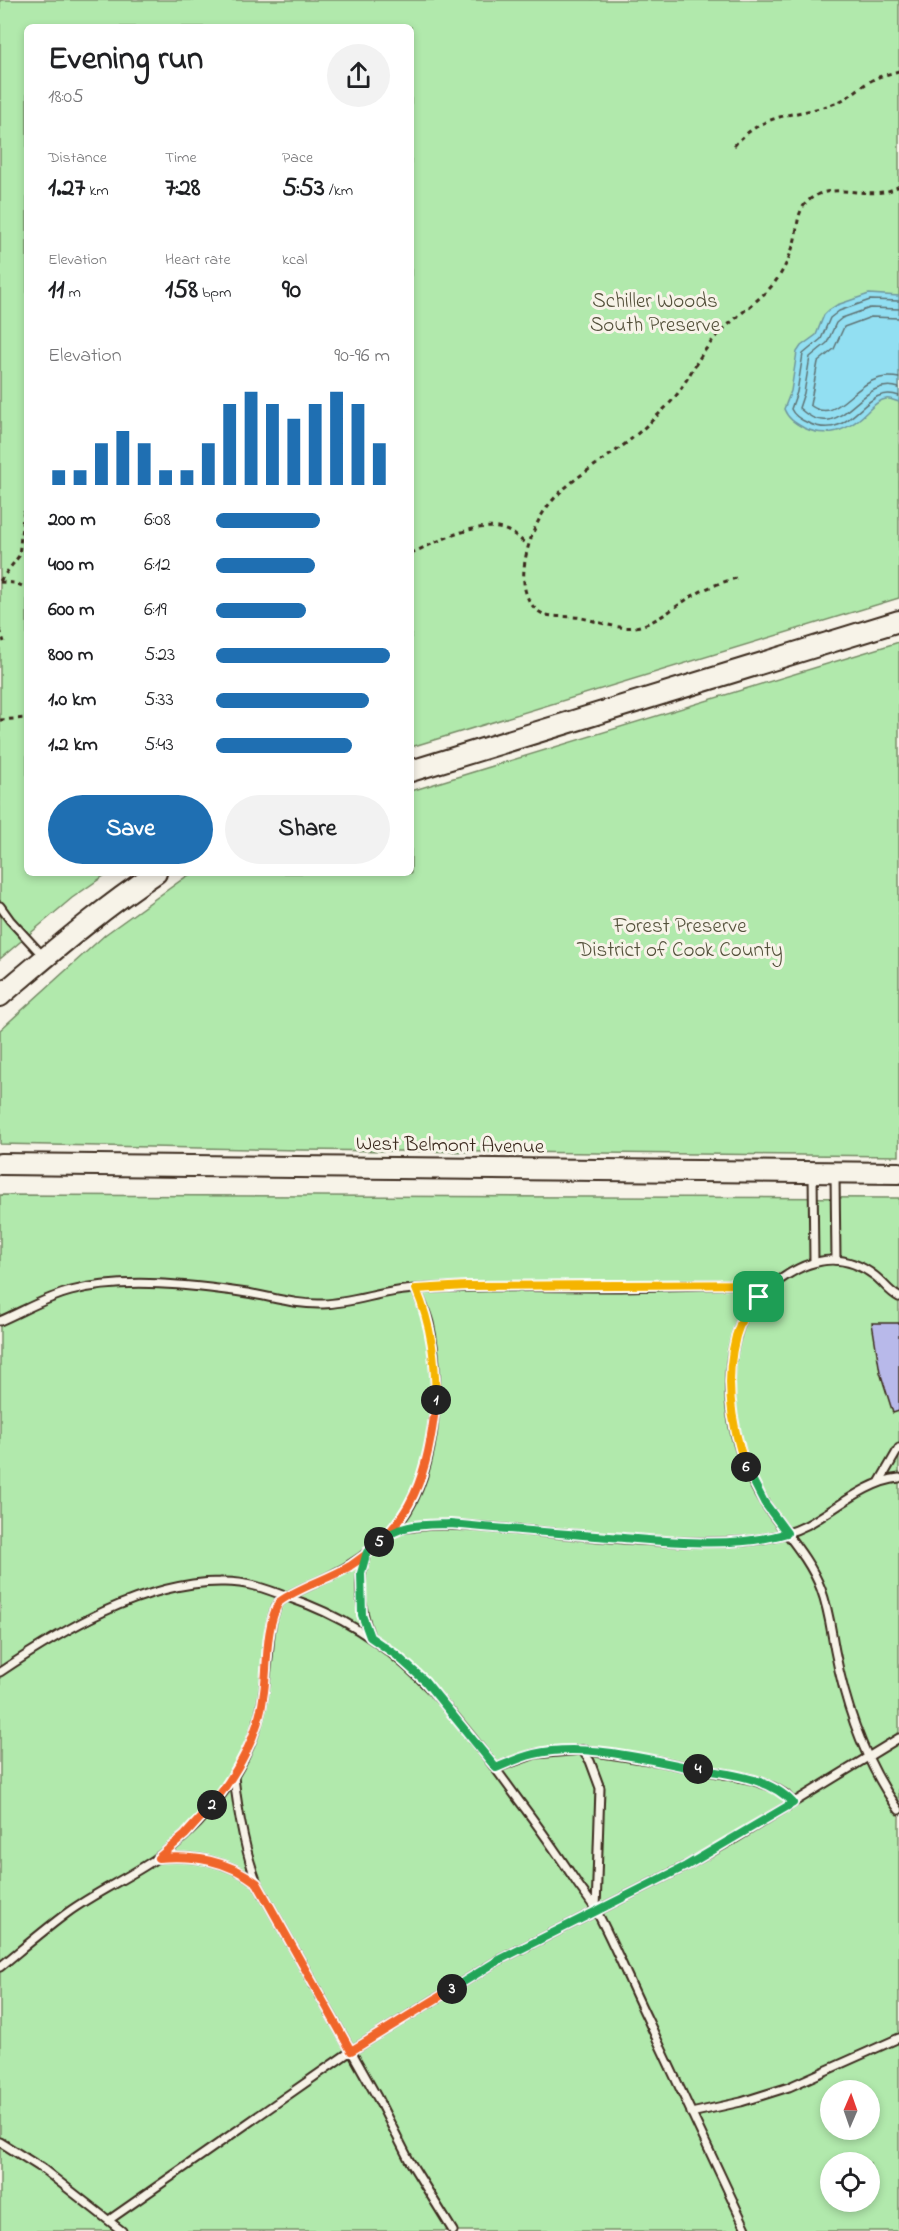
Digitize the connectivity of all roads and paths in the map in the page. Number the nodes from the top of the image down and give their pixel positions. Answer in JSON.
{"nodes":[{"id":1,"x":899,"y":70,"type":"edge"},
{"id":2,"x":734,"y":146,"type":"dead end"},
{"id":3,"x":899,"y":186,"type":"edge"},
{"id":4,"x":24,"y":512,"type":"edge"},
{"id":5,"x":527,"y":545,"type":"junction"},
{"id":6,"x":414,"y":551,"type":"edge"},
{"id":7,"x":736,"y":578,"type":"dead end"},
{"id":8,"x":0,"y":581,"type":"edge"},
{"id":9,"x":24,"y":587,"type":"edge"},
{"id":10,"x":899,"y":621,"type":"edge"},
{"id":11,"x":0,"y":630,"type":"edge"},
{"id":12,"x":4,"y":642,"type":"dead end"},
{"id":13,"x":24,"y":718,"type":"edge"},
{"id":14,"x":0,"y":720,"type":"edge"},
{"id":15,"x":414,"y":770,"type":"edge"},
{"id":16,"x":152,"y":876,"type":"edge"},
{"id":17,"x":0,"y":906,"type":"edge"},
{"id":18,"x":45,"y":958,"type":"junction"},
{"id":19,"x":0,"y":996,"type":"edge"},
{"id":20,"x":0,"y":1164,"type":"edge"},
{"id":21,"x":813,"y":1172,"type":"junction"},
{"id":22,"x":835,"y":1172,"type":"junction"},
{"id":23,"x":899,"y":1173,"type":"edge"},
{"id":24,"x":836,"y":1260,"type":"junction"},
{"id":25,"x":814,"y":1262,"type":"junction"},
{"id":26,"x":774,"y":1284,"type":"junction"},
{"id":27,"x":416,"y":1289,"type":"junction"},
{"id":28,"x":899,"y":1297,"type":"edge"},
{"id":29,"x":0,"y":1321,"type":"edge"},
{"id":30,"x":899,"y":1448,"type":"edge"},
{"id":31,"x":899,"y":1478,"type":"edge"},
{"id":32,"x":880,"y":1482,"type":"junction"},
{"id":33,"x":392,"y":1531,"type":"junction"},
{"id":34,"x":787,"y":1533,"type":"junction"},
{"id":35,"x":367,"y":1552,"type":"junction"},
{"id":36,"x":287,"y":1596,"type":"junction"},
{"id":37,"x":370,"y":1637,"type":"junction"},
{"id":38,"x":0,"y":1672,"type":"edge"},
{"id":39,"x":899,"y":1738,"type":"edge"},
{"id":40,"x":582,"y":1750,"type":"junction"},
{"id":41,"x":868,"y":1758,"type":"junction"},
{"id":42,"x":496,"y":1768,"type":"junction"},
{"id":43,"x":234,"y":1777,"type":"junction"},
{"id":44,"x":793,"y":1803,"type":"junction"},
{"id":45,"x":899,"y":1810,"type":"edge"},
{"id":46,"x":158,"y":1858,"type":"junction"},
{"id":47,"x":257,"y":1883,"type":"junction"},
{"id":48,"x":596,"y":1910,"type":"junction"},
{"id":49,"x":0,"y":1967,"type":"edge"},
{"id":50,"x":899,"y":2038,"type":"edge"},
{"id":51,"x":351,"y":2051,"type":"junction"},
{"id":52,"x":691,"y":2113,"type":"junction"},
{"id":53,"x":0,"y":2142,"type":"edge"},
{"id":54,"x":109,"y":2220,"type":"junction"},
{"id":55,"x":122,"y":2231,"type":"edge"},
{"id":56,"x":453,"y":2231,"type":"edge"},
{"id":57,"x":747,"y":2231,"type":"edge"}],
"edges":[{"from":1,"to":2,"type":"path"},
{"from":3,"to":5,"type":"path"},
{"from":4,"to":8,"type":"path"},
{"from":5,"to":6,"type":"path"},
{"from":5,"to":7,"type":"path"},
{"from":8,"to":9,"type":"path"},
{"from":10,"to":15,"type":"main road"},
{"from":11,"to":12,"type":"path"},
{"from":13,"to":14,"type":"path"},
{"from":16,"to":18,"type":"main road"},
{"from":17,"to":18,"type":"lane"},
{"from":18,"to":19,"type":"main road"},
{"from":20,"to":21,"type":"main road","name":"West Belmont Avenue"},
{"from":21,"to":22,"type":"main road","name":"West Belmont Avenue"},
{"from":21,"to":25,"type":"lane"},
{"from":22,"to":23,"type":"main road","name":"West Belmont Avenue"},
{"from":22,"to":24,"type":"lane"},
{"from":24,"to":25,"type":"lane"},
{"from":24,"to":28,"type":"lane"},
{"from":25,"to":26,"type":"lane"},
{"from":26,"to":27,"type":"lane"},
{"from":26,"to":34,"type":"lane"},
{"from":27,"to":29,"type":"lane"},
{"from":27,"to":33,"type":"lane"},
{"from":30,"to":32,"type":"lane"},
{"from":31,"to":32,"type":"lane"},
{"from":32,"to":34,"type":"lane"},
{"from":33,"to":34,"type":"lane"},
{"from":33,"to":35,"type":"lane"},
{"from":34,"to":41,"type":"lane"},
{"from":35,"to":36,"type":"lane"},
{"from":35,"to":37,"type":"lane"},
{"from":36,"to":37,"type":"lane"},
{"from":36,"to":38,"type":"lane"},
{"from":36,"to":43,"type":"lane"},
{"from":37,"to":42,"type":"lane"},
{"from":39,"to":41,"type":"lane"},
{"from":40,"to":42,"type":"lane"},
{"from":40,"to":44,"type":"lane"},
{"from":40,"to":48,"type":"lane"},
{"from":41,"to":44,"type":"lane"},
{"from":41,"to":45,"type":"lane"},
{"from":42,"to":48,"type":"lane"},
{"from":43,"to":46,"type":"lane"},
{"from":43,"to":47,"type":"lane"},
{"from":44,"to":48,"type":"lane"},
{"from":46,"to":47,"type":"lane"},
{"from":46,"to":49,"type":"lane"},
{"from":47,"to":51,"type":"lane"},
{"from":48,"to":51,"type":"lane"},
{"from":48,"to":52,"type":"lane"},
{"from":50,"to":52,"type":"lane"},
{"from":51,"to":54,"type":"lane"},
{"from":51,"to":56,"type":"lane"},
{"from":52,"to":57,"type":"lane"},
{"from":53,"to":54,"type":"lane"},
{"from":54,"to":55,"type":"lane"}]}
